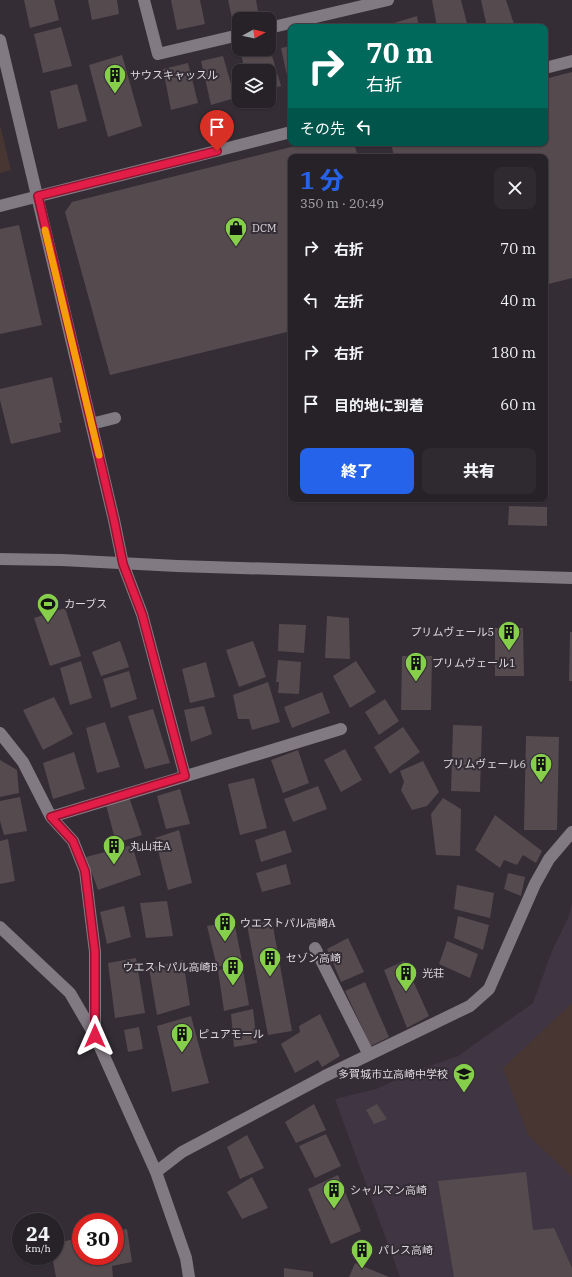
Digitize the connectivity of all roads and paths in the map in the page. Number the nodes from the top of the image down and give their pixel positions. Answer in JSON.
{"nodes":[{"id":1,"x":144,"y":0,"type":"edge"},
{"id":2,"x":388,"y":0,"type":"edge"},
{"id":3,"x":276,"y":26,"type":"edge"},
{"id":4,"x":232,"y":37,"type":"edge"},
{"id":5,"x":0,"y":40,"type":"edge"},
{"id":6,"x":572,"y":61,"type":"edge"},
{"id":7,"x":548,"y":67,"type":"edge"},
{"id":8,"x":288,"y":133,"type":"edge"},
{"id":9,"x":38,"y":196,"type":"junction"},
{"id":10,"x":0,"y":206,"type":"edge"},
{"id":11,"x":115,"y":418,"type":"dead end"},
{"id":12,"x":91,"y":424,"type":"junction"},
{"id":13,"x":0,"y":559,"type":"edge"},
{"id":14,"x":123,"y":564,"type":"junction"},
{"id":15,"x":572,"y":578,"type":"edge"},
{"id":16,"x":341,"y":729,"type":"dead end"},
{"id":17,"x":0,"y":733,"type":"edge"},
{"id":18,"x":185,"y":776,"type":"junction"},
{"id":19,"x":51,"y":817,"type":"junction"},
{"id":20,"x":572,"y":832,"type":"edge"},
{"id":21,"x":0,"y":927,"type":"edge"},
{"id":22,"x":314,"y":948,"type":"dead end"},
{"id":23,"x":95,"y":1036,"type":"junction"},
{"id":24,"x":369,"y":1055,"type":"junction"},
{"id":25,"x":156,"y":1172,"type":"junction"},
{"id":26,"x":189,"y":1277,"type":"edge"}],
"edges":[{"from":1,"to":4,"type":"street"},
{"from":2,"to":3,"type":"street"},
{"from":5,"to":9,"type":"street"},
{"from":6,"to":7,"type":"street"},
{"from":8,"to":9,"type":"street"},
{"from":9,"to":10,"type":"street"},
{"from":9,"to":12,"type":"street"},
{"from":11,"to":12,"type":"street"},
{"from":12,"to":14,"type":"street"},
{"from":13,"to":14,"type":"street"},
{"from":14,"to":15,"type":"street"},
{"from":14,"to":18,"type":"street"},
{"from":16,"to":18,"type":"street"},
{"from":17,"to":19,"type":"street"},
{"from":18,"to":19,"type":"street"},
{"from":19,"to":23,"type":"street"},
{"from":20,"to":24,"type":"street"},
{"from":21,"to":23,"type":"street"},
{"from":22,"to":24,"type":"street"},
{"from":23,"to":25,"type":"street"},
{"from":24,"to":25,"type":"street"},
{"from":25,"to":26,"type":"street"}]}
